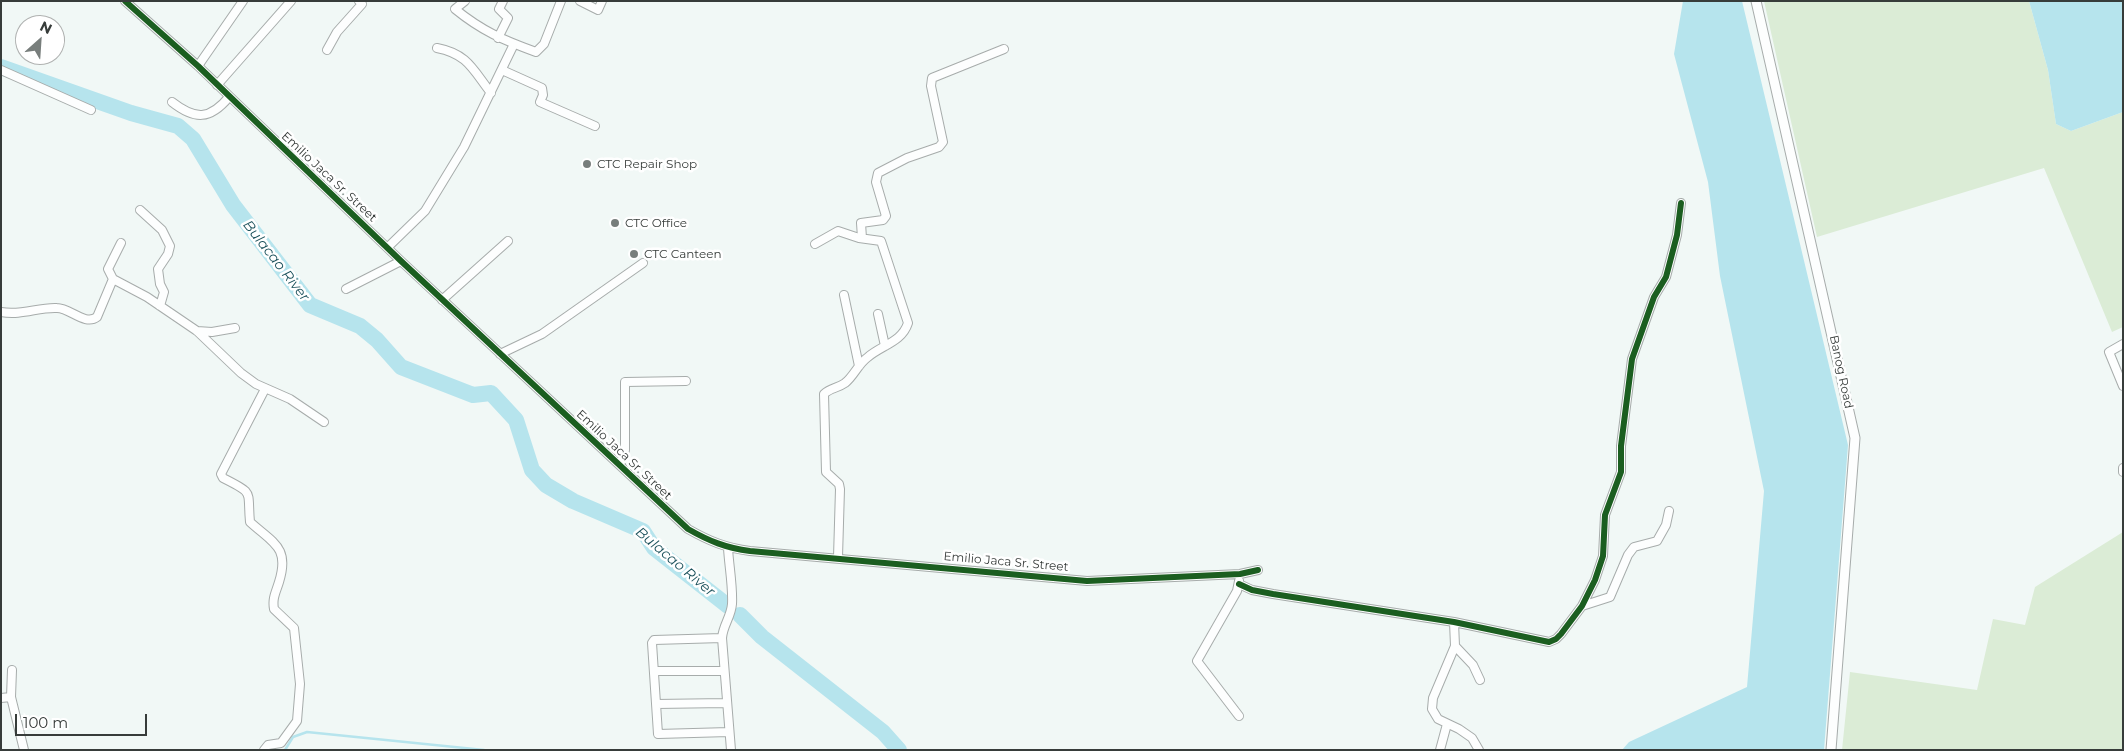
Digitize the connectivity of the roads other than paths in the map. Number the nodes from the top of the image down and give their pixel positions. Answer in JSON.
{"nodes":[{"id":1,"x":125,"y":1,"type":"edge"},
{"id":2,"x":243,"y":1,"type":"edge"},
{"id":3,"x":291,"y":1,"type":"edge"},
{"id":4,"x":359,"y":1,"type":"edge"},
{"id":5,"x":465,"y":1,"type":"edge"},
{"id":6,"x":503,"y":1,"type":"edge"},
{"id":7,"x":561,"y":1,"type":"edge"},
{"id":8,"x":580,"y":1,"type":"edge"},
{"id":9,"x":602,"y":1,"type":"edge"},
{"id":10,"x":1756,"y":1,"type":"edge"},
{"id":11,"x":498,"y":38,"type":"junction"},
{"id":12,"x":514,"y":44,"type":"junction"},
{"id":13,"x":437,"y":48,"type":"dead end"},
{"id":14,"x":1004,"y":49,"type":"dead end"},
{"id":15,"x":327,"y":50,"type":"dead end"},
{"id":16,"x":198,"y":66,"type":"junction"},
{"id":17,"x":1,"y":70,"type":"edge"},
{"id":18,"x":502,"y":70,"type":"junction"},
{"id":19,"x":217,"y":86,"type":"junction"},
{"id":20,"x":491,"y":93,"type":"junction"},
{"id":21,"x":229,"y":97,"type":"junction"},
{"id":22,"x":172,"y":102,"type":"dead end"},
{"id":23,"x":91,"y":110,"type":"dead end"},
{"id":24,"x":595,"y":126,"type":"dead end"},
{"id":25,"x":1681,"y":203,"type":"dead end"},
{"id":26,"x":140,"y":210,"type":"dead end"},
{"id":27,"x":862,"y":238,"type":"junction"},
{"id":28,"x":508,"y":241,"type":"dead end"},
{"id":29,"x":120,"y":243,"type":"dead end"},
{"id":30,"x":815,"y":244,"type":"dead end"},
{"id":31,"x":388,"y":247,"type":"junction"},
{"id":32,"x":401,"y":261,"type":"junction"},
{"id":33,"x":643,"y":263,"type":"dead end"},
{"id":34,"x":113,"y":279,"type":"junction"},
{"id":35,"x":346,"y":289,"type":"dead end"},
{"id":36,"x":844,"y":295,"type":"dead end"},
{"id":37,"x":442,"y":300,"type":"junction"},
{"id":38,"x":160,"y":306,"type":"junction"},
{"id":39,"x":1,"y":312,"type":"edge"},
{"id":40,"x":878,"y":314,"type":"dead end"},
{"id":41,"x":235,"y":328,"type":"dead end"},
{"id":42,"x":196,"y":331,"type":"junction"},
{"id":43,"x":2123,"y":344,"type":"edge"},
{"id":44,"x":886,"y":346,"type":"junction"},
{"id":45,"x":500,"y":354,"type":"junction"},
{"id":46,"x":859,"y":366,"type":"junction"},
{"id":47,"x":686,"y":381,"type":"dead end"},
{"id":48,"x":2123,"y":386,"type":"edge"},
{"id":49,"x":265,"y":389,"type":"junction"},
{"id":50,"x":324,"y":422,"type":"dead end"},
{"id":51,"x":620,"y":465,"type":"junction"},
{"id":52,"x":2123,"y":468,"type":"edge"},
{"id":53,"x":2123,"y":472,"type":"edge"},
{"id":54,"x":1669,"y":511,"type":"dead end"},
{"id":55,"x":728,"y":548,"type":"junction"},
{"id":56,"x":838,"y":557,"type":"junction"},
{"id":57,"x":1258,"y":570,"type":"dead end"},
{"id":58,"x":1240,"y":574,"type":"junction"},
{"id":59,"x":1239,"y":584,"type":"junction"},
{"id":60,"x":1582,"y":606,"type":"junction"},
{"id":61,"x":1454,"y":622,"type":"junction"},
{"id":62,"x":722,"y":638,"type":"junction"},
{"id":63,"x":1455,"y":646,"type":"junction"},
{"id":64,"x":12,"y":670,"type":"dead end"},
{"id":65,"x":654,"y":671,"type":"junction"},
{"id":66,"x":724,"y":671,"type":"junction"},
{"id":67,"x":1480,"y":680,"type":"dead end"},
{"id":68,"x":1,"y":698,"type":"edge"},
{"id":69,"x":11,"y":698,"type":"junction"},
{"id":70,"x":726,"y":703,"type":"junction"},
{"id":71,"x":656,"y":704,"type":"junction"},
{"id":72,"x":1239,"y":716,"type":"dead end"},
{"id":73,"x":1447,"y":724,"type":"junction"},
{"id":74,"x":728,"y":732,"type":"junction"},
{"id":75,"x":1475,"y":748,"type":"edge"},
{"id":76,"x":24,"y":750,"type":"edge"},
{"id":77,"x":264,"y":750,"type":"edge"},
{"id":78,"x":731,"y":750,"type":"edge"},
{"id":79,"x":1440,"y":750,"type":"edge"},
{"id":80,"x":1831,"y":750,"type":"edge"}],
"edges":[{"from":1,"to":16,"type":"street","name":"Emilio Jaca Sr. Street"},
{"from":2,"to":16,"type":"street"},
{"from":3,"to":19,"type":"street"},
{"from":4,"to":15,"type":"street"},
{"from":5,"to":11,"type":"street"},
{"from":6,"to":11,"type":"street"},
{"from":7,"to":12,"type":"street"},
{"from":8,"to":9,"type":"street"},
{"from":10,"to":80,"type":"street","name":"Banog Road"},
{"from":11,"to":12,"type":"street"},
{"from":12,"to":18,"type":"street"},
{"from":13,"to":20,"type":"street"},
{"from":14,"to":27,"type":"street"},
{"from":16,"to":19,"type":"street","name":"Emilio Jaca Sr. Street"},
{"from":17,"to":23,"type":"street"},
{"from":18,"to":20,"type":"street"},
{"from":18,"to":24,"type":"street"},
{"from":19,"to":21,"type":"street","name":"Emilio Jaca Sr. Street"},
{"from":20,"to":31,"type":"street"},
{"from":21,"to":22,"type":"street"},
{"from":21,"to":31,"type":"street","name":"Emilio Jaca Sr. Street"},
{"from":25,"to":60,"type":"street"},
{"from":26,"to":38,"type":"street"},
{"from":27,"to":30,"type":"street"},
{"from":27,"to":44,"type":"street"},
{"from":28,"to":37,"type":"street"},
{"from":29,"to":34,"type":"street"},
{"from":31,"to":32,"type":"street","name":"Emilio Jaca Sr. Street"},
{"from":32,"to":35,"type":"street"},
{"from":32,"to":37,"type":"street","name":"Emilio Jaca Sr. Street"},
{"from":33,"to":45,"type":"street"},
{"from":34,"to":38,"type":"street"},
{"from":34,"to":39,"type":"street"},
{"from":36,"to":46,"type":"street"},
{"from":37,"to":45,"type":"street","name":"Emilio Jaca Sr. Street"},
{"from":38,"to":42,"type":"street"},
{"from":40,"to":44,"type":"street"},
{"from":41,"to":42,"type":"street"},
{"from":42,"to":49,"type":"street"},
{"from":43,"to":48,"type":"street"},
{"from":44,"to":46,"type":"street"},
{"from":45,"to":51,"type":"street","name":"Emilio Jaca Sr. Street"},
{"from":46,"to":56,"type":"street"},
{"from":47,"to":51,"type":"street"},
{"from":49,"to":50,"type":"street"},
{"from":49,"to":77,"type":"street"},
{"from":51,"to":55,"type":"street","name":"Emilio Jaca Sr. Street"},
{"from":52,"to":53,"type":"street"},
{"from":54,"to":60,"type":"street"},
{"from":55,"to":56,"type":"street","name":"Emilio Jaca Sr. Street"},
{"from":55,"to":62,"type":"street"},
{"from":56,"to":58,"type":"street","name":"Emilio Jaca Sr. Street"},
{"from":57,"to":58,"type":"street","name":"Emilio Jaca Sr. Street"},
{"from":58,"to":59,"type":"street"},
{"from":59,"to":61,"type":"street"},
{"from":59,"to":72,"type":"street"},
{"from":60,"to":61,"type":"street"},
{"from":61,"to":63,"type":"street"},
{"from":62,"to":65,"type":"street"},
{"from":62,"to":66,"type":"street"},
{"from":63,"to":67,"type":"street"},
{"from":63,"to":73,"type":"street"},
{"from":64,"to":69,"type":"street"},
{"from":65,"to":66,"type":"street"},
{"from":65,"to":71,"type":"street"},
{"from":66,"to":70,"type":"street"},
{"from":68,"to":69,"type":"street"},
{"from":69,"to":76,"type":"street"},
{"from":70,"to":71,"type":"street"},
{"from":70,"to":74,"type":"street"},
{"from":71,"to":74,"type":"street"},
{"from":73,"to":75,"type":"street"},
{"from":73,"to":79,"type":"street"},
{"from":74,"to":78,"type":"street"}]}
